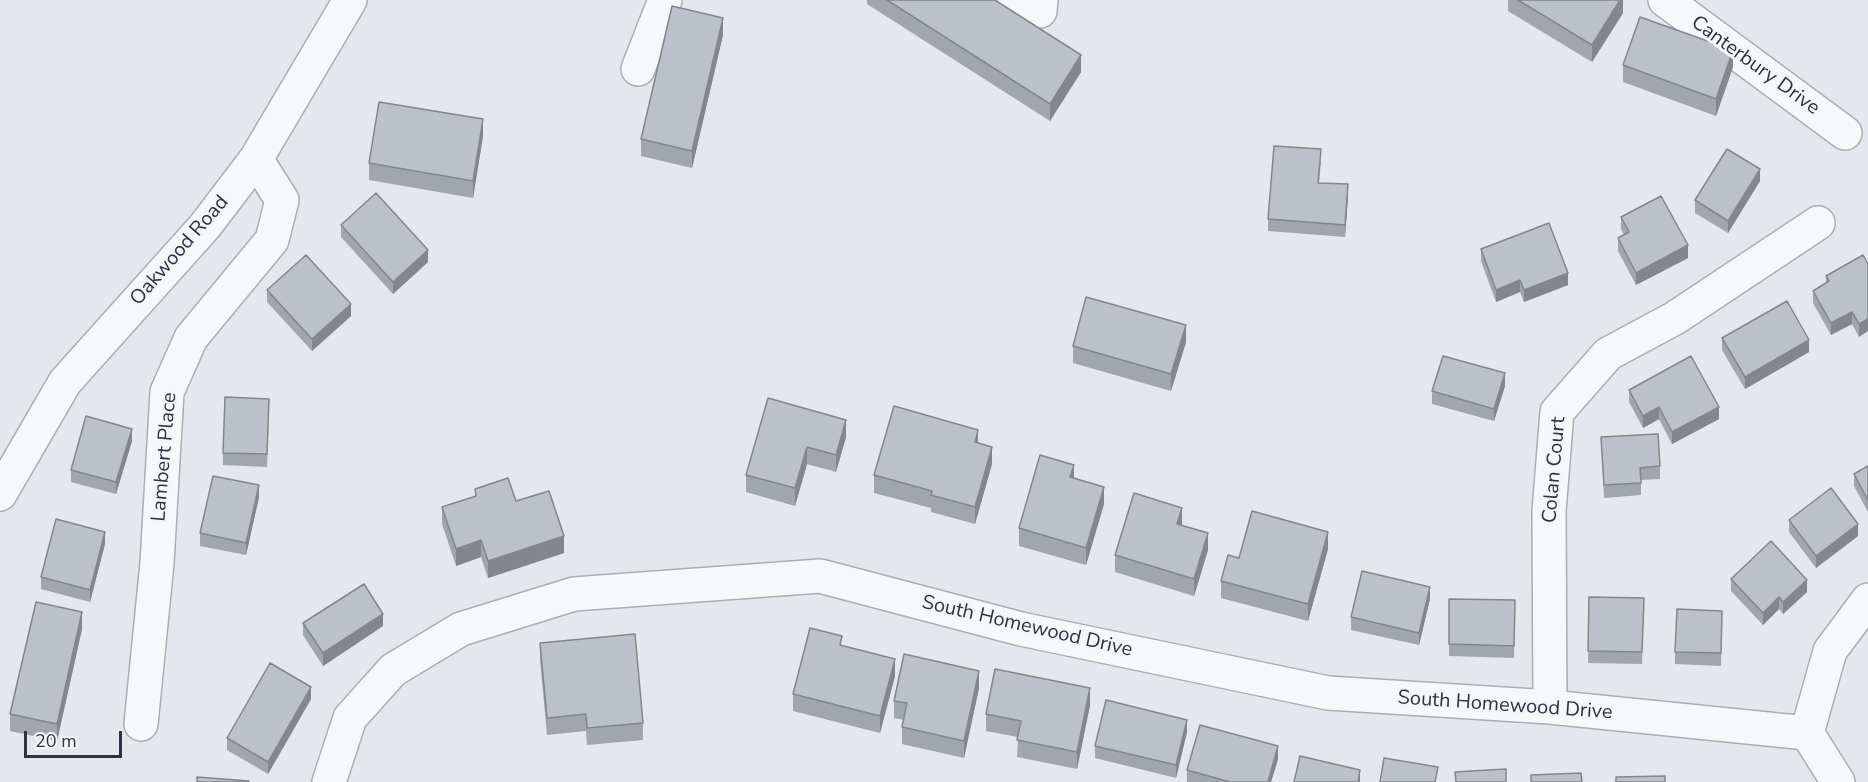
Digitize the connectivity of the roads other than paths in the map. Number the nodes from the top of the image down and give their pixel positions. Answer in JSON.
{"nodes":[{"id":1,"x":350,"y":0,"type":"edge"},
{"id":2,"x":665,"y":0,"type":"edge"},
{"id":3,"x":1014,"y":0,"type":"edge"},
{"id":4,"x":1041,"y":0,"type":"edge"},
{"id":5,"x":1665,"y":0,"type":"edge"},
{"id":6,"x":638,"y":69,"type":"dead end"},
{"id":7,"x":1845,"y":133,"type":"dead end"},
{"id":8,"x":256,"y":159,"type":"junction"},
{"id":9,"x":1818,"y":223,"type":"dead end"},
{"id":10,"x":0,"y":494,"type":"edge"},
{"id":11,"x":1868,"y":600,"type":"edge"},
{"id":12,"x":1550,"y":707,"type":"junction"},
{"id":13,"x":141,"y":723,"type":"dead end"},
{"id":14,"x":1807,"y":732,"type":"junction"},
{"id":15,"x":328,"y":782,"type":"edge"},
{"id":16,"x":1839,"y":782,"type":"edge"}],
"edges":[{"from":1,"to":8,"type":"street","name":"Oakwood Road"},
{"from":2,"to":6,"type":"street"},
{"from":3,"to":4,"type":"street"},
{"from":5,"to":7,"type":"street","name":"Canterbury Drive"},
{"from":8,"to":10,"type":"street","name":"Oakwood Road"},
{"from":8,"to":13,"type":"street","name":"Lambert Place"},
{"from":9,"to":12,"type":"street","name":"Colan Court"},
{"from":11,"to":14,"type":"street"},
{"from":12,"to":14,"type":"street","name":"South Homewood Drive"},
{"from":12,"to":15,"type":"street","name":"South Homewood Drive"},
{"from":14,"to":16,"type":"street"}]}
